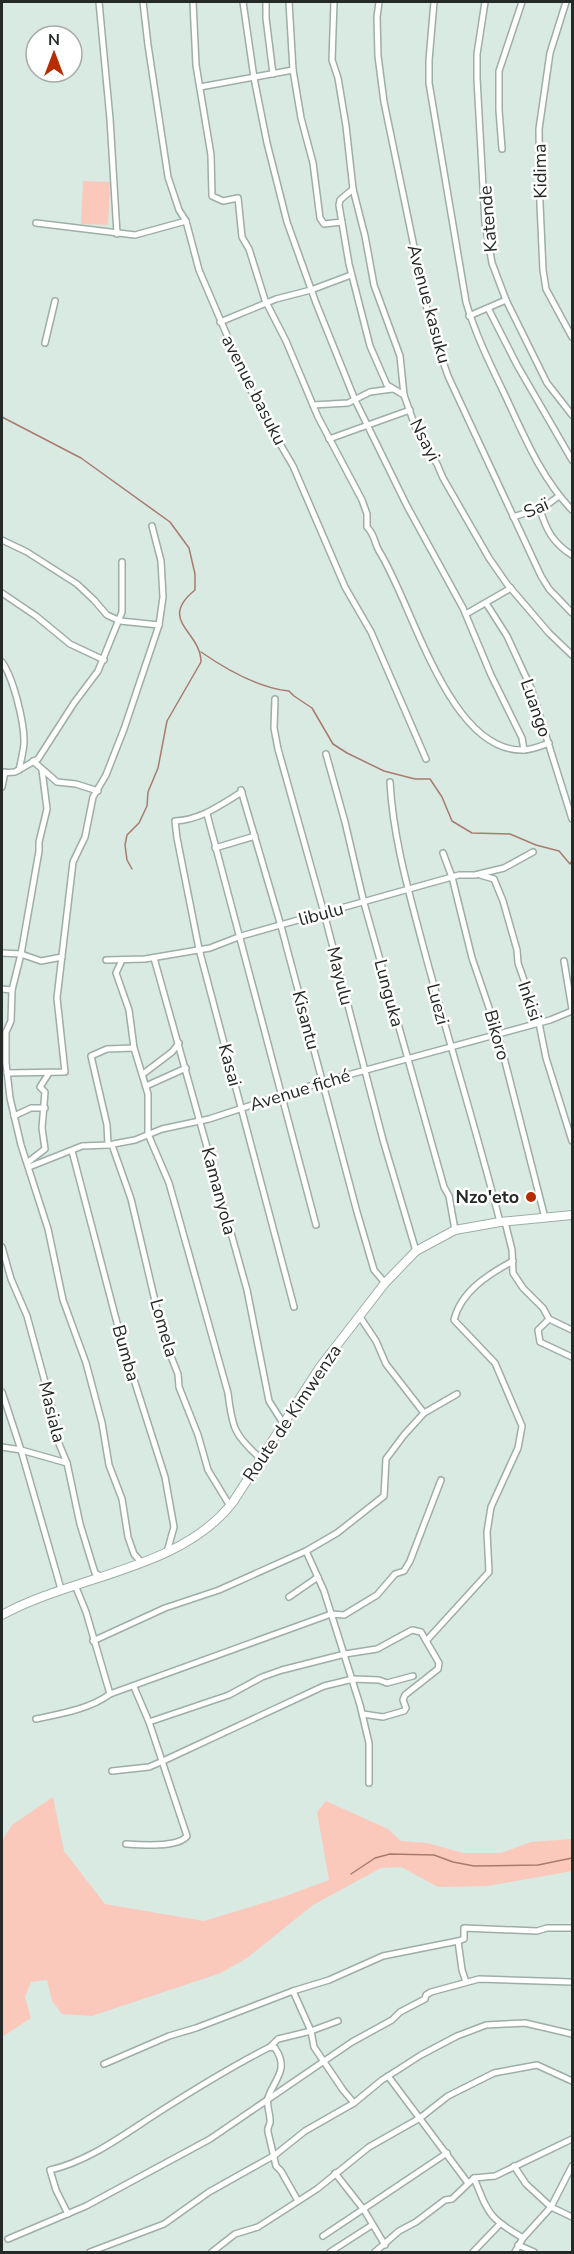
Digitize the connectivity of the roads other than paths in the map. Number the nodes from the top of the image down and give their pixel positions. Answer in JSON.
{"nodes":[{"id":1,"x":99,"y":2,"type":"edge"},
{"id":2,"x":143,"y":2,"type":"edge"},
{"id":3,"x":193,"y":2,"type":"edge"},
{"id":4,"x":243,"y":2,"type":"edge"},
{"id":5,"x":266,"y":2,"type":"edge"},
{"id":6,"x":289,"y":2,"type":"edge"},
{"id":7,"x":334,"y":2,"type":"edge"},
{"id":8,"x":379,"y":2,"type":"edge"},
{"id":9,"x":434,"y":2,"type":"edge"},
{"id":10,"x":485,"y":2,"type":"edge"},
{"id":11,"x":522,"y":2,"type":"edge"},
{"id":12,"x":566,"y":2,"type":"edge"},
{"id":13,"x":564,"y":10,"type":"junction"},
{"id":14,"x":573,"y":12,"type":"edge"},
{"id":15,"x":293,"y":70,"type":"junction"},
{"id":16,"x":273,"y":74,"type":"junction"},
{"id":17,"x":254,"y":78,"type":"junction"},
{"id":18,"x":200,"y":87,"type":"junction"},
{"id":19,"x":502,"y":149,"type":"dead end"},
{"id":20,"x":353,"y":189,"type":"junction"},
{"id":21,"x":186,"y":221,"type":"junction"},
{"id":22,"x":342,"y":222,"type":"junction"},
{"id":23,"x":36,"y":223,"type":"dead end"},
{"id":24,"x":117,"y":234,"type":"junction"},
{"id":25,"x":351,"y":275,"type":"junction"},
{"id":26,"x":311,"y":290,"type":"junction"},
{"id":27,"x":506,"y":300,"type":"junction"},
{"id":28,"x":55,"y":301,"type":"dead end"},
{"id":29,"x":267,"y":303,"type":"junction"},
{"id":30,"x":489,"y":308,"type":"junction"},
{"id":31,"x":469,"y":316,"type":"junction"},
{"id":32,"x":220,"y":322,"type":"junction"},
{"id":33,"x":573,"y":337,"type":"edge"},
{"id":34,"x":45,"y":343,"type":"dead end"},
{"id":35,"x":392,"y":389,"type":"junction"},
{"id":36,"x":404,"y":395,"type":"junction"},
{"id":37,"x":355,"y":400,"type":"junction"},
{"id":38,"x":313,"y":405,"type":"junction"},
{"id":39,"x":410,"y":410,"type":"junction"},
{"id":40,"x":573,"y":415,"type":"edge"},
{"id":41,"x":368,"y":425,"type":"junction"},
{"id":42,"x":329,"y":439,"type":"junction"},
{"id":43,"x":573,"y":460,"type":"edge"},
{"id":44,"x":559,"y":496,"type":"junction"},
{"id":45,"x":540,"y":509,"type":"junction"},
{"id":46,"x":573,"y":510,"type":"edge"},
{"id":47,"x":513,"y":517,"type":"junction"},
{"id":48,"x":152,"y":526,"type":"dead end"},
{"id":49,"x":2,"y":540,"type":"edge"},
{"id":50,"x":573,"y":555,"type":"edge"},
{"id":51,"x":122,"y":562,"type":"dead end"},
{"id":52,"x":511,"y":588,"type":"junction"},
{"id":53,"x":2,"y":593,"type":"edge"},
{"id":54,"x":486,"y":603,"type":"junction"},
{"id":55,"x":573,"y":613,"type":"edge"},
{"id":56,"x":465,"y":614,"type":"junction"},
{"id":57,"x":120,"y":621,"type":"junction"},
{"id":58,"x":159,"y":625,"type":"junction"},
{"id":59,"x":573,"y":655,"type":"edge"},
{"id":60,"x":104,"y":660,"type":"junction"},
{"id":61,"x":2,"y":662,"type":"edge"},
{"id":62,"x":275,"y":699,"type":"dead end"},
{"id":63,"x":549,"y":743,"type":"junction"},
{"id":64,"x":524,"y":750,"type":"junction"},
{"id":65,"x":326,"y":754,"type":"dead end"},
{"id":66,"x":426,"y":759,"type":"dead end"},
{"id":67,"x":33,"y":761,"type":"junction"},
{"id":68,"x":19,"y":770,"type":"junction"},
{"id":69,"x":42,"y":770,"type":"junction"},
{"id":70,"x":3,"y":772,"type":"edge"},
{"id":71,"x":390,"y":782,"type":"dead end"},
{"id":72,"x":2,"y":787,"type":"edge"},
{"id":73,"x":98,"y":790,"type":"junction"},
{"id":74,"x":207,"y":814,"type":"junction"},
{"id":75,"x":573,"y":819,"type":"edge"},
{"id":76,"x":255,"y":836,"type":"junction"},
{"id":77,"x":215,"y":848,"type":"junction"},
{"id":78,"x":532,"y":852,"type":"dead end"},
{"id":79,"x":443,"y":853,"type":"dead end"},
{"id":80,"x":475,"y":875,"type":"junction"},
{"id":81,"x":452,"y":877,"type":"junction"},
{"id":82,"x":408,"y":890,"type":"junction"},
{"id":83,"x":364,"y":903,"type":"junction"},
{"id":84,"x":324,"y":913,"type":"junction"},
{"id":85,"x":281,"y":926,"type":"junction"},
{"id":86,"x":241,"y":936,"type":"junction"},
{"id":87,"x":199,"y":949,"type":"junction"},
{"id":88,"x":2,"y":953,"type":"edge"},
{"id":89,"x":21,"y":954,"type":"junction"},
{"id":90,"x":62,"y":957,"type":"junction"},
{"id":91,"x":154,"y":958,"type":"junction"},
{"id":92,"x":106,"y":960,"type":"dead end"},
{"id":93,"x":122,"y":960,"type":"junction"},
{"id":94,"x":564,"y":961,"type":"dead end"},
{"id":95,"x":2,"y":989,"type":"edge"},
{"id":96,"x":12,"y":990,"type":"junction"},
{"id":97,"x":573,"y":1010,"type":"edge"},
{"id":98,"x":539,"y":1023,"type":"junction"},
{"id":99,"x":498,"y":1034,"type":"junction"},
{"id":100,"x":179,"y":1043,"type":"junction"},
{"id":101,"x":450,"y":1047,"type":"junction"},
{"id":102,"x":134,"y":1048,"type":"junction"},
{"id":103,"x":407,"y":1058,"type":"junction"},
{"id":104,"x":4,"y":1062,"type":"edge"},
{"id":105,"x":186,"y":1068,"type":"junction"},
{"id":106,"x":364,"y":1071,"type":"junction"},
{"id":107,"x":7,"y":1073,"type":"junction"},
{"id":108,"x":49,"y":1073,"type":"junction"},
{"id":109,"x":143,"y":1074,"type":"junction"},
{"id":110,"x":322,"y":1082,"type":"junction"},
{"id":111,"x":146,"y":1086,"type":"junction"},
{"id":112,"x":281,"y":1096,"type":"junction"},
{"id":113,"x":2,"y":1098,"type":"edge"},
{"id":114,"x":10,"y":1098,"type":"junction"},
{"id":115,"x":241,"y":1107,"type":"junction"},
{"id":116,"x":45,"y":1108,"type":"junction"},
{"id":117,"x":14,"y":1116,"type":"junction"},
{"id":118,"x":200,"y":1121,"type":"junction"},
{"id":119,"x":148,"y":1134,"type":"junction"},
{"id":120,"x":573,"y":1141,"type":"edge"},
{"id":121,"x":110,"y":1145,"type":"junction"},
{"id":122,"x":72,"y":1151,"type":"junction"},
{"id":123,"x":28,"y":1165,"type":"junction"},
{"id":124,"x":573,"y":1215,"type":"edge"},
{"id":125,"x":545,"y":1218,"type":"junction"},
{"id":126,"x":502,"y":1222,"type":"junction"},
{"id":127,"x":316,"y":1225,"type":"dead end"},
{"id":128,"x":455,"y":1230,"type":"junction"},
{"id":129,"x":2,"y":1247,"type":"edge"},
{"id":130,"x":416,"y":1251,"type":"junction"},
{"id":131,"x":513,"y":1261,"type":"junction"},
{"id":132,"x":385,"y":1283,"type":"junction"},
{"id":133,"x":294,"y":1307,"type":"dead end"},
{"id":134,"x":360,"y":1317,"type":"junction"},
{"id":135,"x":549,"y":1319,"type":"junction"},
{"id":136,"x":573,"y":1330,"type":"edge"},
{"id":137,"x":573,"y":1357,"type":"edge"},
{"id":138,"x":2,"y":1392,"type":"edge"},
{"id":139,"x":457,"y":1394,"type":"dead end"},
{"id":140,"x":424,"y":1413,"type":"junction"},
{"id":141,"x":283,"y":1424,"type":"junction"},
{"id":142,"x":2,"y":1447,"type":"edge"},
{"id":143,"x":21,"y":1450,"type":"junction"},
{"id":144,"x":260,"y":1458,"type":"junction"},
{"id":145,"x":67,"y":1463,"type":"junction"},
{"id":146,"x":441,"y":1480,"type":"dead end"},
{"id":147,"x":230,"y":1506,"type":"junction"},
{"id":148,"x":306,"y":1551,"type":"junction"},
{"id":149,"x":167,"y":1553,"type":"junction"},
{"id":150,"x":141,"y":1562,"type":"junction"},
{"id":151,"x":100,"y":1576,"type":"junction"},
{"id":152,"x":318,"y":1576,"type":"junction"},
{"id":153,"x":75,"y":1585,"type":"junction"},
{"id":154,"x":61,"y":1589,"type":"junction"},
{"id":155,"x":289,"y":1597,"type":"dead end"},
{"id":156,"x":331,"y":1614,"type":"junction"},
{"id":157,"x":2,"y":1615,"type":"edge"},
{"id":158,"x":427,"y":1640,"type":"junction"},
{"id":159,"x":93,"y":1641,"type":"junction"},
{"id":160,"x":345,"y":1654,"type":"junction"},
{"id":161,"x":413,"y":1676,"type":"dead end"},
{"id":162,"x":353,"y":1680,"type":"junction"},
{"id":163,"x":134,"y":1687,"type":"junction"},
{"id":164,"x":111,"y":1694,"type":"junction"},
{"id":165,"x":363,"y":1714,"type":"junction"},
{"id":166,"x":36,"y":1719,"type":"dead end"},
{"id":167,"x":149,"y":1722,"type":"junction"},
{"id":168,"x":163,"y":1761,"type":"junction"},
{"id":169,"x":112,"y":1770,"type":"dead end"},
{"id":170,"x":369,"y":1783,"type":"dead end"},
{"id":171,"x":126,"y":1844,"type":"dead end"},
{"id":172,"x":573,"y":1928,"type":"edge"},
{"id":173,"x":458,"y":1941,"type":"junction"},
{"id":174,"x":466,"y":1982,"type":"junction"},
{"id":175,"x":573,"y":1982,"type":"edge"},
{"id":176,"x":292,"y":1991,"type":"junction"},
{"id":177,"x":338,"y":2021,"type":"dead end"},
{"id":178,"x":311,"y":2031,"type":"junction"},
{"id":179,"x":573,"y":2034,"type":"edge"},
{"id":180,"x":270,"y":2047,"type":"junction"},
{"id":181,"x":324,"y":2062,"type":"junction"},
{"id":182,"x":104,"y":2064,"type":"dead end"},
{"id":183,"x":388,"y":2076,"type":"junction"},
{"id":184,"x":573,"y":2081,"type":"edge"},
{"id":185,"x":268,"y":2099,"type":"junction"},
{"id":186,"x":354,"y":2103,"type":"junction"},
{"id":187,"x":420,"y":2118,"type":"junction"},
{"id":188,"x":573,"y":2139,"type":"edge"},
{"id":189,"x":447,"y":2153,"type":"junction"},
{"id":190,"x":275,"y":2156,"type":"junction"},
{"id":191,"x":514,"y":2166,"type":"junction"},
{"id":192,"x":572,"y":2169,"type":"edge"},
{"id":193,"x":335,"y":2173,"type":"junction"},
{"id":194,"x":474,"y":2178,"type":"junction"},
{"id":195,"x":468,"y":2183,"type":"junction"},
{"id":196,"x":298,"y":2201,"type":"junction"},
{"id":197,"x":551,"y":2207,"type":"junction"},
{"id":198,"x":364,"y":2210,"type":"junction"},
{"id":199,"x":68,"y":2214,"type":"junction"},
{"id":200,"x":573,"y":2217,"type":"edge"},
{"id":201,"x":500,"y":2224,"type":"junction"},
{"id":202,"x":372,"y":2225,"type":"junction"},
{"id":203,"x":323,"y":2236,"type":"dead end"},
{"id":204,"x":523,"y":2238,"type":"junction"},
{"id":205,"x":8,"y":2239,"type":"dead end"},
{"id":206,"x":385,"y":2245,"type":"junction"},
{"id":207,"x":518,"y":2245,"type":"junction"},
{"id":208,"x":90,"y":2253,"type":"edge"},
{"id":209,"x":212,"y":2253,"type":"edge"},
{"id":210,"x":330,"y":2253,"type":"edge"},
{"id":211,"x":375,"y":2253,"type":"edge"},
{"id":212,"x":473,"y":2253,"type":"edge"},
{"id":213,"x":515,"y":2253,"type":"edge"},
{"id":214,"x":534,"y":2253,"type":"edge"}],
"edges":[{"from":1,"to":24,"type":"street"},
{"from":2,"to":21,"type":"street","name":"avenue basuku"},
{"from":3,"to":18,"type":"street"},
{"from":4,"to":17,"type":"street"},
{"from":5,"to":16,"type":"street"},
{"from":6,"to":15,"type":"street"},
{"from":7,"to":20,"type":"street","name":"Nsayi"},
{"from":8,"to":47,"type":"street","name":"Avenue kasuku"},
{"from":9,"to":31,"type":"street"},
{"from":10,"to":27,"type":"street","name":"Katende"},
{"from":11,"to":19,"type":"street"},
{"from":12,"to":13,"type":"street","name":"Kidima"},
{"from":13,"to":14,"type":"street"},
{"from":13,"to":33,"type":"street","name":"Kidima"},
{"from":15,"to":16,"type":"street"},
{"from":15,"to":22,"type":"street"},
{"from":16,"to":17,"type":"street"},
{"from":17,"to":18,"type":"street"},
{"from":17,"to":26,"type":"street"},
{"from":18,"to":29,"type":"street"},
{"from":20,"to":22,"type":"street"},
{"from":20,"to":36,"type":"street","name":"Nsayi"},
{"from":21,"to":24,"type":"street"},
{"from":21,"to":32,"type":"street","name":"avenue basuku"},
{"from":22,"to":25,"type":"street"},
{"from":23,"to":24,"type":"street"},
{"from":25,"to":26,"type":"street"},
{"from":25,"to":35,"type":"street"},
{"from":26,"to":29,"type":"street"},
{"from":26,"to":37,"type":"street"},
{"from":27,"to":30,"type":"street"},
{"from":27,"to":40,"type":"street","name":"Katende"},
{"from":28,"to":34,"type":"street"},
{"from":29,"to":32,"type":"street"},
{"from":29,"to":38,"type":"street"},
{"from":30,"to":31,"type":"street"},
{"from":30,"to":43,"type":"street"},
{"from":31,"to":44,"type":"street"},
{"from":32,"to":66,"type":"street","name":"avenue basuku"},
{"from":35,"to":36,"type":"street"},
{"from":35,"to":37,"type":"street"},
{"from":36,"to":39,"type":"street","name":"Nsayi"},
{"from":37,"to":38,"type":"street"},
{"from":37,"to":41,"type":"street"},
{"from":38,"to":42,"type":"street"},
{"from":39,"to":41,"type":"street"},
{"from":39,"to":52,"type":"street","name":"Nsayi"},
{"from":41,"to":42,"type":"street"},
{"from":41,"to":56,"type":"street"},
{"from":42,"to":64,"type":"street"},
{"from":44,"to":45,"type":"street","name":"Saï"},
{"from":44,"to":46,"type":"street"},
{"from":45,"to":47,"type":"street","name":"Saï"},
{"from":45,"to":50,"type":"street"},
{"from":47,"to":55,"type":"street","name":"Avenue kasuku"},
{"from":48,"to":58,"type":"street"},
{"from":49,"to":57,"type":"street"},
{"from":51,"to":57,"type":"street"},
{"from":52,"to":54,"type":"street"},
{"from":52,"to":59,"type":"street","name":"Nsayi"},
{"from":53,"to":60,"type":"street"},
{"from":54,"to":56,"type":"street"},
{"from":54,"to":63,"type":"street","name":"Luango"},
{"from":56,"to":64,"type":"street"},
{"from":57,"to":58,"type":"street"},
{"from":57,"to":60,"type":"street"},
{"from":58,"to":73,"type":"street"},
{"from":60,"to":67,"type":"street"},
{"from":61,"to":68,"type":"street"},
{"from":62,"to":84,"type":"street","name":"Mayulu"},
{"from":63,"to":64,"type":"street"},
{"from":63,"to":75,"type":"street","name":"Luango"},
{"from":65,"to":83,"type":"street","name":"Lunguka"},
{"from":67,"to":68,"type":"street"},
{"from":67,"to":69,"type":"street"},
{"from":68,"to":70,"type":"street"},
{"from":69,"to":73,"type":"street"},
{"from":69,"to":89,"type":"street"},
{"from":70,"to":72,"type":"street"},
{"from":71,"to":82,"type":"street","name":"Luezi"},
{"from":73,"to":90,"type":"street"},
{"from":74,"to":76,"type":"street","name":"Kisantu"},
{"from":74,"to":77,"type":"street"},
{"from":74,"to":87,"type":"street","name":"Kasai"},
{"from":76,"to":77,"type":"street"},
{"from":76,"to":85,"type":"street","name":"Kisantu"},
{"from":77,"to":86,"type":"street"},
{"from":78,"to":80,"type":"street","name":"libulu"},
{"from":79,"to":81,"type":"street","name":"Bikoro"},
{"from":80,"to":81,"type":"street","name":"libulu"},
{"from":80,"to":98,"type":"street","name":"Inkisi"},
{"from":81,"to":82,"type":"street","name":"libulu"},
{"from":81,"to":99,"type":"street","name":"Bikoro"},
{"from":82,"to":83,"type":"street","name":"libulu"},
{"from":82,"to":101,"type":"street","name":"Luezi"},
{"from":83,"to":84,"type":"street","name":"libulu"},
{"from":83,"to":103,"type":"street","name":"Lunguka"},
{"from":84,"to":85,"type":"street","name":"libulu"},
{"from":84,"to":106,"type":"street","name":"Mayulu"},
{"from":85,"to":86,"type":"street","name":"libulu"},
{"from":85,"to":110,"type":"street","name":"Kisantu"},
{"from":86,"to":87,"type":"street","name":"libulu"},
{"from":86,"to":112,"type":"street"},
{"from":87,"to":91,"type":"street","name":"libulu"},
{"from":87,"to":115,"type":"street","name":"Kasai"},
{"from":88,"to":89,"type":"street"},
{"from":89,"to":90,"type":"street"},
{"from":89,"to":96,"type":"street"},
{"from":90,"to":108,"type":"street"},
{"from":91,"to":93,"type":"street","name":"libulu"},
{"from":91,"to":100,"type":"street","name":"Kamanyola"},
{"from":92,"to":93,"type":"street","name":"libulu"},
{"from":93,"to":102,"type":"street"},
{"from":94,"to":97,"type":"street"},
{"from":95,"to":96,"type":"street"},
{"from":96,"to":104,"type":"street"},
{"from":97,"to":98,"type":"street","name":"Avenue fiché"},
{"from":98,"to":99,"type":"street","name":"Avenue fiché"},
{"from":98,"to":120,"type":"street","name":"Inkisi"},
{"from":99,"to":101,"type":"street","name":"Avenue fiché"},
{"from":99,"to":125,"type":"street","name":"Bikoro"},
{"from":100,"to":105,"type":"street","name":"Kamanyola"},
{"from":100,"to":109,"type":"street"},
{"from":101,"to":103,"type":"street","name":"Avenue fiché"},
{"from":101,"to":126,"type":"street","name":"Luezi"},
{"from":102,"to":109,"type":"street"},
{"from":102,"to":121,"type":"street","name":"Lomela"},
{"from":103,"to":106,"type":"street","name":"Avenue fiché"},
{"from":103,"to":128,"type":"street","name":"Lunguka"},
{"from":104,"to":107,"type":"street"},
{"from":105,"to":111,"type":"street"},
{"from":105,"to":118,"type":"street","name":"Kamanyola"},
{"from":106,"to":110,"type":"street","name":"Avenue fiché"},
{"from":106,"to":130,"type":"street","name":"Mayulu"},
{"from":107,"to":108,"type":"street"},
{"from":107,"to":114,"type":"street"},
{"from":108,"to":116,"type":"street"},
{"from":109,"to":111,"type":"street"},
{"from":110,"to":112,"type":"street","name":"Avenue fiché"},
{"from":110,"to":132,"type":"street","name":"Kisantu"},
{"from":111,"to":119,"type":"street"},
{"from":112,"to":115,"type":"street","name":"Avenue fiché"},
{"from":112,"to":127,"type":"street"},
{"from":113,"to":114,"type":"street"},
{"from":114,"to":117,"type":"street"},
{"from":115,"to":118,"type":"street","name":"Avenue fiché"},
{"from":115,"to":133,"type":"street","name":"Kasai"},
{"from":116,"to":117,"type":"street"},
{"from":116,"to":123,"type":"street"},
{"from":117,"to":123,"type":"street"},
{"from":118,"to":119,"type":"street","name":"Avenue fiché"},
{"from":118,"to":141,"type":"street","name":"Kamanyola"},
{"from":119,"to":121,"type":"street","name":"Avenue fiché"},
{"from":119,"to":144,"type":"street"},
{"from":121,"to":122,"type":"street","name":"Avenue fiché"},
{"from":121,"to":147,"type":"street","name":"Lomela"},
{"from":122,"to":123,"type":"street","name":"Avenue fiché"},
{"from":122,"to":149,"type":"street","name":"Bumba"},
{"from":123,"to":150,"type":"street"},
{"from":124,"to":125,"type":"street","name":"Route de Kimwenza"},
{"from":125,"to":126,"type":"street","name":"Route de Kimwenza"},
{"from":126,"to":128,"type":"street","name":"Route de Kimwenza"},
{"from":126,"to":131,"type":"street","name":"Luezi"},
{"from":128,"to":130,"type":"street","name":"Route de Kimwenza"},
{"from":129,"to":145,"type":"street","name":"Masiala"},
{"from":130,"to":132,"type":"street","name":"Route de Kimwenza"},
{"from":131,"to":135,"type":"street","name":"Luezi"},
{"from":131,"to":158,"type":"street"},
{"from":132,"to":134,"type":"street","name":"Route de Kimwenza"},
{"from":134,"to":140,"type":"street"},
{"from":134,"to":141,"type":"street","name":"Route de Kimwenza"},
{"from":135,"to":136,"type":"street"},
{"from":135,"to":137,"type":"street"},
{"from":138,"to":143,"type":"street"},
{"from":139,"to":140,"type":"street"},
{"from":140,"to":148,"type":"street"},
{"from":141,"to":144,"type":"street","name":"Route de Kimwenza"},
{"from":142,"to":143,"type":"street"},
{"from":143,"to":145,"type":"street"},
{"from":143,"to":154,"type":"street"},
{"from":144,"to":147,"type":"street","name":"Route de Kimwenza"},
{"from":145,"to":151,"type":"street","name":"Masiala"},
{"from":146,"to":156,"type":"street"},
{"from":147,"to":149,"type":"street","name":"Route de Kimwenza"},
{"from":148,"to":152,"type":"street"},
{"from":148,"to":159,"type":"street"},
{"from":149,"to":150,"type":"street","name":"Route de Kimwenza"},
{"from":150,"to":151,"type":"street","name":"Route de Kimwenza"},
{"from":151,"to":153,"type":"street","name":"Route de Kimwenza"},
{"from":152,"to":155,"type":"street"},
{"from":152,"to":156,"type":"street"},
{"from":153,"to":154,"type":"street","name":"Route de Kimwenza"},
{"from":153,"to":159,"type":"street"},
{"from":154,"to":157,"type":"street","name":"Route de Kimwenza"},
{"from":156,"to":160,"type":"street"},
{"from":156,"to":163,"type":"street"},
{"from":158,"to":160,"type":"street"},
{"from":158,"to":165,"type":"street"},
{"from":159,"to":164,"type":"street"},
{"from":160,"to":162,"type":"street"},
{"from":160,"to":167,"type":"street"},
{"from":161,"to":162,"type":"street"},
{"from":162,"to":165,"type":"street"},
{"from":162,"to":168,"type":"street"},
{"from":163,"to":164,"type":"street"},
{"from":163,"to":167,"type":"street"},
{"from":164,"to":166,"type":"street"},
{"from":165,"to":170,"type":"street"},
{"from":167,"to":168,"type":"street"},
{"from":168,"to":169,"type":"street"},
{"from":168,"to":171,"type":"street"},
{"from":172,"to":173,"type":"street"},
{"from":173,"to":174,"type":"street"},
{"from":173,"to":176,"type":"street"},
{"from":174,"to":175,"type":"street"},
{"from":174,"to":181,"type":"street"},
{"from":176,"to":178,"type":"street"},
{"from":176,"to":182,"type":"street"},
{"from":177,"to":178,"type":"street"},
{"from":178,"to":180,"type":"street"},
{"from":178,"to":181,"type":"street"},
{"from":179,"to":183,"type":"street"},
{"from":180,"to":185,"type":"street"},
{"from":180,"to":199,"type":"street"},
{"from":181,"to":185,"type":"street"},
{"from":181,"to":186,"type":"street"},
{"from":183,"to":186,"type":"street"},
{"from":183,"to":187,"type":"street"},
{"from":184,"to":187,"type":"street"},
{"from":185,"to":190,"type":"street"},
{"from":185,"to":199,"type":"street"},
{"from":186,"to":190,"type":"street"},
{"from":187,"to":189,"type":"street"},
{"from":187,"to":193,"type":"street"},
{"from":188,"to":191,"type":"street"},
{"from":189,"to":195,"type":"street"},
{"from":189,"to":198,"type":"street"},
{"from":190,"to":196,"type":"street"},
{"from":190,"to":208,"type":"street"},
{"from":191,"to":194,"type":"street"},
{"from":191,"to":197,"type":"street"},
{"from":192,"to":197,"type":"street"},
{"from":193,"to":196,"type":"street"},
{"from":193,"to":198,"type":"street"},
{"from":194,"to":195,"type":"street"},
{"from":194,"to":201,"type":"street"},
{"from":195,"to":206,"type":"street"},
{"from":196,"to":209,"type":"street"},
{"from":197,"to":200,"type":"street"},
{"from":197,"to":204,"type":"street"},
{"from":198,"to":202,"type":"street"},
{"from":198,"to":203,"type":"street"},
{"from":199,"to":205,"type":"street"},
{"from":201,"to":204,"type":"street"},
{"from":201,"to":212,"type":"street"},
{"from":202,"to":206,"type":"street"},
{"from":202,"to":210,"type":"street"},
{"from":204,"to":207,"type":"street"},
{"from":206,"to":211,"type":"street"},
{"from":207,"to":213,"type":"street"},
{"from":207,"to":214,"type":"street"}]}
